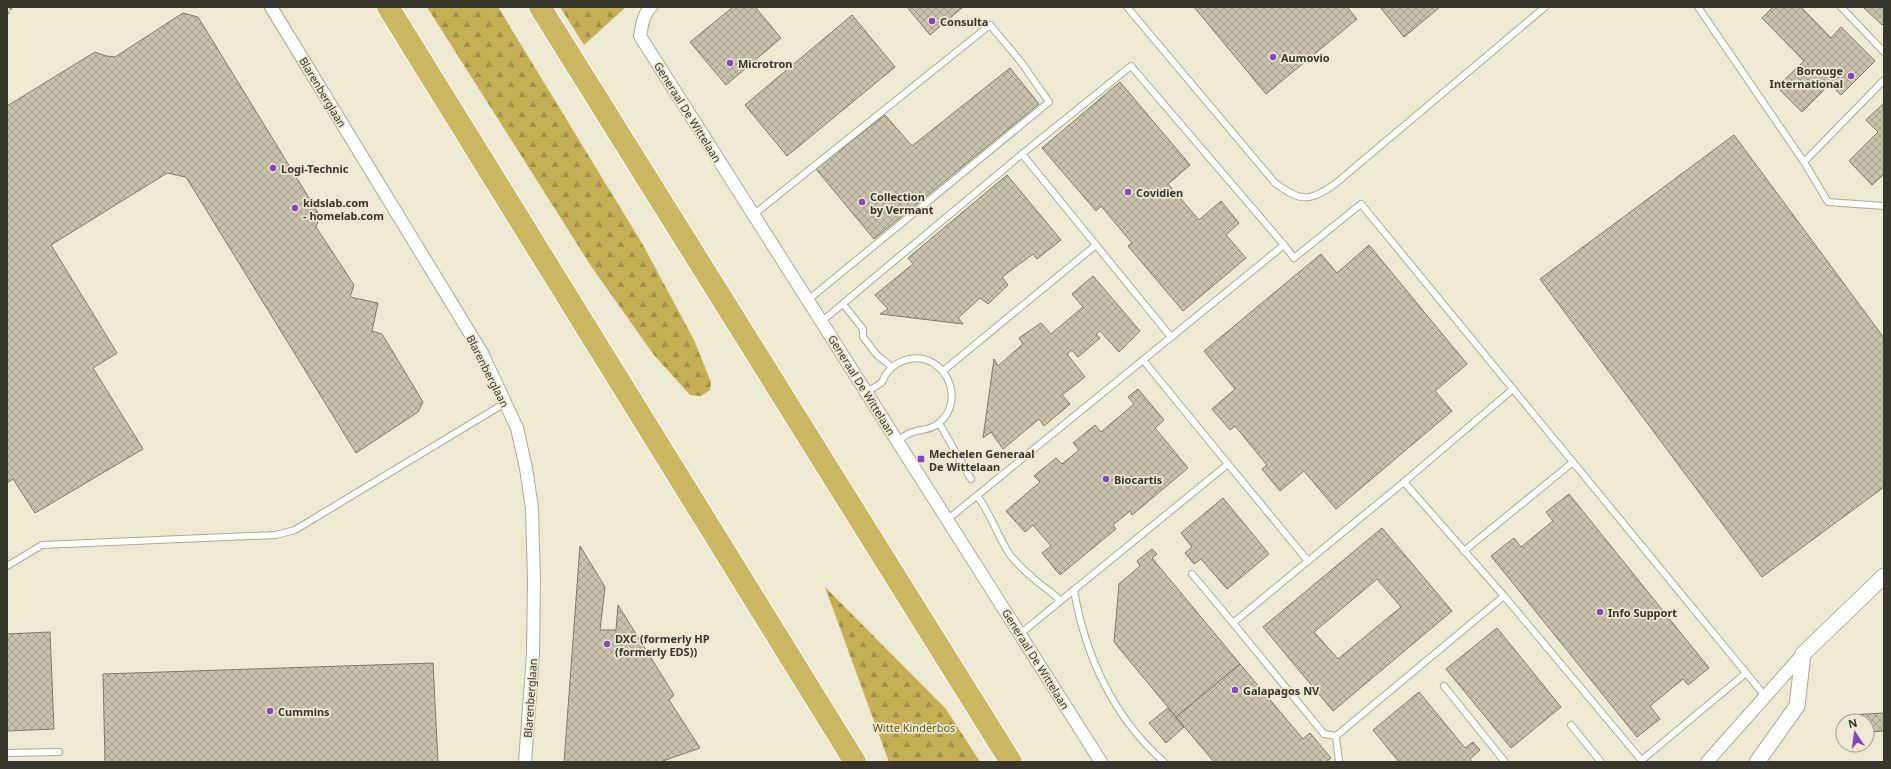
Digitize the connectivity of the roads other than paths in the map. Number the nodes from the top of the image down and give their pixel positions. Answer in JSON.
{"nodes":[{"id":1,"x":271,"y":7,"type":"edge"},
{"id":2,"x":388,"y":7,"type":"edge"},
{"id":3,"x":540,"y":7,"type":"edge"},
{"id":4,"x":651,"y":7,"type":"edge"},
{"id":5,"x":1127,"y":7,"type":"edge"},
{"id":6,"x":1545,"y":7,"type":"edge"},
{"id":7,"x":1698,"y":7,"type":"edge"},
{"id":8,"x":1841,"y":7,"type":"edge"},
{"id":9,"x":1884,"y":52,"type":"edge"},
{"id":10,"x":1884,"y":80,"type":"edge"},
{"id":11,"x":1022,"y":154,"type":"junction"},
{"id":12,"x":1804,"y":162,"type":"junction"},
{"id":13,"x":1884,"y":206,"type":"edge"},
{"id":14,"x":753,"y":215,"type":"junction"},
{"id":15,"x":1096,"y":245,"type":"junction"},
{"id":16,"x":1284,"y":245,"type":"junction"},
{"id":17,"x":808,"y":300,"type":"junction"},
{"id":18,"x":843,"y":304,"type":"junction"},
{"id":19,"x":821,"y":322,"type":"junction"},
{"id":20,"x":1171,"y":336,"type":"junction"},
{"id":21,"x":1143,"y":360,"type":"junction"},
{"id":22,"x":892,"y":368,"type":"junction"},
{"id":23,"x":943,"y":371,"type":"junction"},
{"id":24,"x":1513,"y":389,"type":"junction"},
{"id":25,"x":866,"y":392,"type":"junction"},
{"id":26,"x":505,"y":403,"type":"junction"},
{"id":27,"x":939,"y":423,"type":"junction"},
{"id":28,"x":897,"y":441,"type":"junction"},
{"id":29,"x":1573,"y":462,"type":"junction"},
{"id":30,"x":1228,"y":464,"type":"junction"},
{"id":31,"x":971,"y":479,"type":"dead end"},
{"id":32,"x":1404,"y":482,"type":"junction"},
{"id":33,"x":977,"y":496,"type":"junction"},
{"id":34,"x":947,"y":520,"type":"junction"},
{"id":35,"x":1464,"y":551,"type":"junction"},
{"id":36,"x":1308,"y":561,"type":"junction"},
{"id":37,"x":7,"y":566,"type":"edge"},
{"id":38,"x":1192,"y":574,"type":"dead end"},
{"id":39,"x":1884,"y":576,"type":"edge"},
{"id":40,"x":1074,"y":590,"type":"junction"},
{"id":41,"x":1504,"y":596,"type":"junction"},
{"id":42,"x":1060,"y":601,"type":"junction"},
{"id":43,"x":1232,"y":623,"type":"junction"},
{"id":44,"x":1020,"y":634,"type":"junction"},
{"id":45,"x":1803,"y":654,"type":"junction"},
{"id":46,"x":1746,"y":673,"type":"junction"},
{"id":47,"x":1444,"y":686,"type":"dead end"},
{"id":48,"x":1765,"y":696,"type":"junction"},
{"id":49,"x":1571,"y":725,"type":"dead end"},
{"id":50,"x":1336,"y":736,"type":"junction"},
{"id":51,"x":58,"y":752,"type":"dead end"},
{"id":52,"x":7,"y":753,"type":"edge"},
{"id":53,"x":1642,"y":761,"type":"edge"},
{"id":54,"x":525,"y":762,"type":"edge"},
{"id":55,"x":855,"y":762,"type":"edge"},
{"id":56,"x":1011,"y":762,"type":"edge"},
{"id":57,"x":1101,"y":762,"type":"edge"},
{"id":58,"x":1164,"y":762,"type":"edge"},
{"id":59,"x":1339,"y":762,"type":"edge"},
{"id":60,"x":1505,"y":762,"type":"edge"},
{"id":61,"x":1601,"y":762,"type":"edge"},
{"id":62,"x":1708,"y":762,"type":"edge"},
{"id":63,"x":1757,"y":762,"type":"edge"}],
"edges":[{"from":1,"to":26,"type":"street","name":"Blarenberglaan"},
{"from":2,"to":55,"type":"highway"},
{"from":3,"to":56,"type":"highway"},
{"from":4,"to":14,"type":"street","name":"Generaal De Wittelaan"},
{"from":5,"to":6,"type":"lane"},
{"from":7,"to":12,"type":"lane"},
{"from":8,"to":9,"type":"lane"},
{"from":10,"to":12,"type":"lane"},
{"from":11,"to":15,"type":"lane"},
{"from":11,"to":16,"type":"lane"},
{"from":11,"to":18,"type":"lane"},
{"from":12,"to":13,"type":"lane"},
{"from":14,"to":17,"type":"street","name":"Generaal De Wittelaan"},
{"from":14,"to":17,"type":"lane"},
{"from":15,"to":20,"type":"lane"},
{"from":15,"to":23,"type":"lane"},
{"from":16,"to":20,"type":"lane"},
{"from":16,"to":24,"type":"lane"},
{"from":17,"to":19,"type":"street","name":"Generaal De Wittelaan"},
{"from":18,"to":19,"type":"lane"},
{"from":18,"to":22,"type":"lane"},
{"from":19,"to":25,"type":"street","name":"Generaal De Wittelaan"},
{"from":20,"to":21,"type":"lane"},
{"from":21,"to":30,"type":"lane"},
{"from":21,"to":33,"type":"lane"},
{"from":22,"to":23,"type":"lane"},
{"from":22,"to":25,"type":"lane"},
{"from":23,"to":27,"type":"lane"},
{"from":24,"to":29,"type":"lane"},
{"from":24,"to":32,"type":"lane"},
{"from":25,"to":28,"type":"street","name":"Generaal De Wittelaan"},
{"from":26,"to":37,"type":"lane"},
{"from":26,"to":54,"type":"street","name":"Blarenberglaan"},
{"from":27,"to":28,"type":"lane"},
{"from":27,"to":31,"type":"lane"},
{"from":28,"to":34,"type":"street","name":"Generaal De Wittelaan"},
{"from":29,"to":35,"type":"lane"},
{"from":29,"to":46,"type":"lane"},
{"from":30,"to":36,"type":"lane"},
{"from":30,"to":40,"type":"lane"},
{"from":32,"to":35,"type":"lane"},
{"from":32,"to":36,"type":"lane"},
{"from":33,"to":34,"type":"lane"},
{"from":33,"to":42,"type":"lane"},
{"from":34,"to":44,"type":"street","name":"Generaal De Wittelaan"},
{"from":35,"to":41,"type":"lane"},
{"from":36,"to":43,"type":"lane"},
{"from":38,"to":43,"type":"lane"},
{"from":39,"to":45,"type":"street"},
{"from":40,"to":42,"type":"lane"},
{"from":40,"to":58,"type":"lane"},
{"from":41,"to":50,"type":"lane"},
{"from":41,"to":53,"type":"lane"},
{"from":42,"to":44,"type":"lane"},
{"from":43,"to":50,"type":"lane"},
{"from":44,"to":57,"type":"street","name":"Generaal De Wittelaan"},
{"from":45,"to":48,"type":"street"},
{"from":45,"to":63,"type":"street"},
{"from":46,"to":48,"type":"lane"},
{"from":46,"to":53,"type":"lane"},
{"from":47,"to":60,"type":"lane"},
{"from":48,"to":62,"type":"street"},
{"from":49,"to":61,"type":"lane"},
{"from":50,"to":59,"type":"lane"},
{"from":51,"to":52,"type":"lane"}]}
